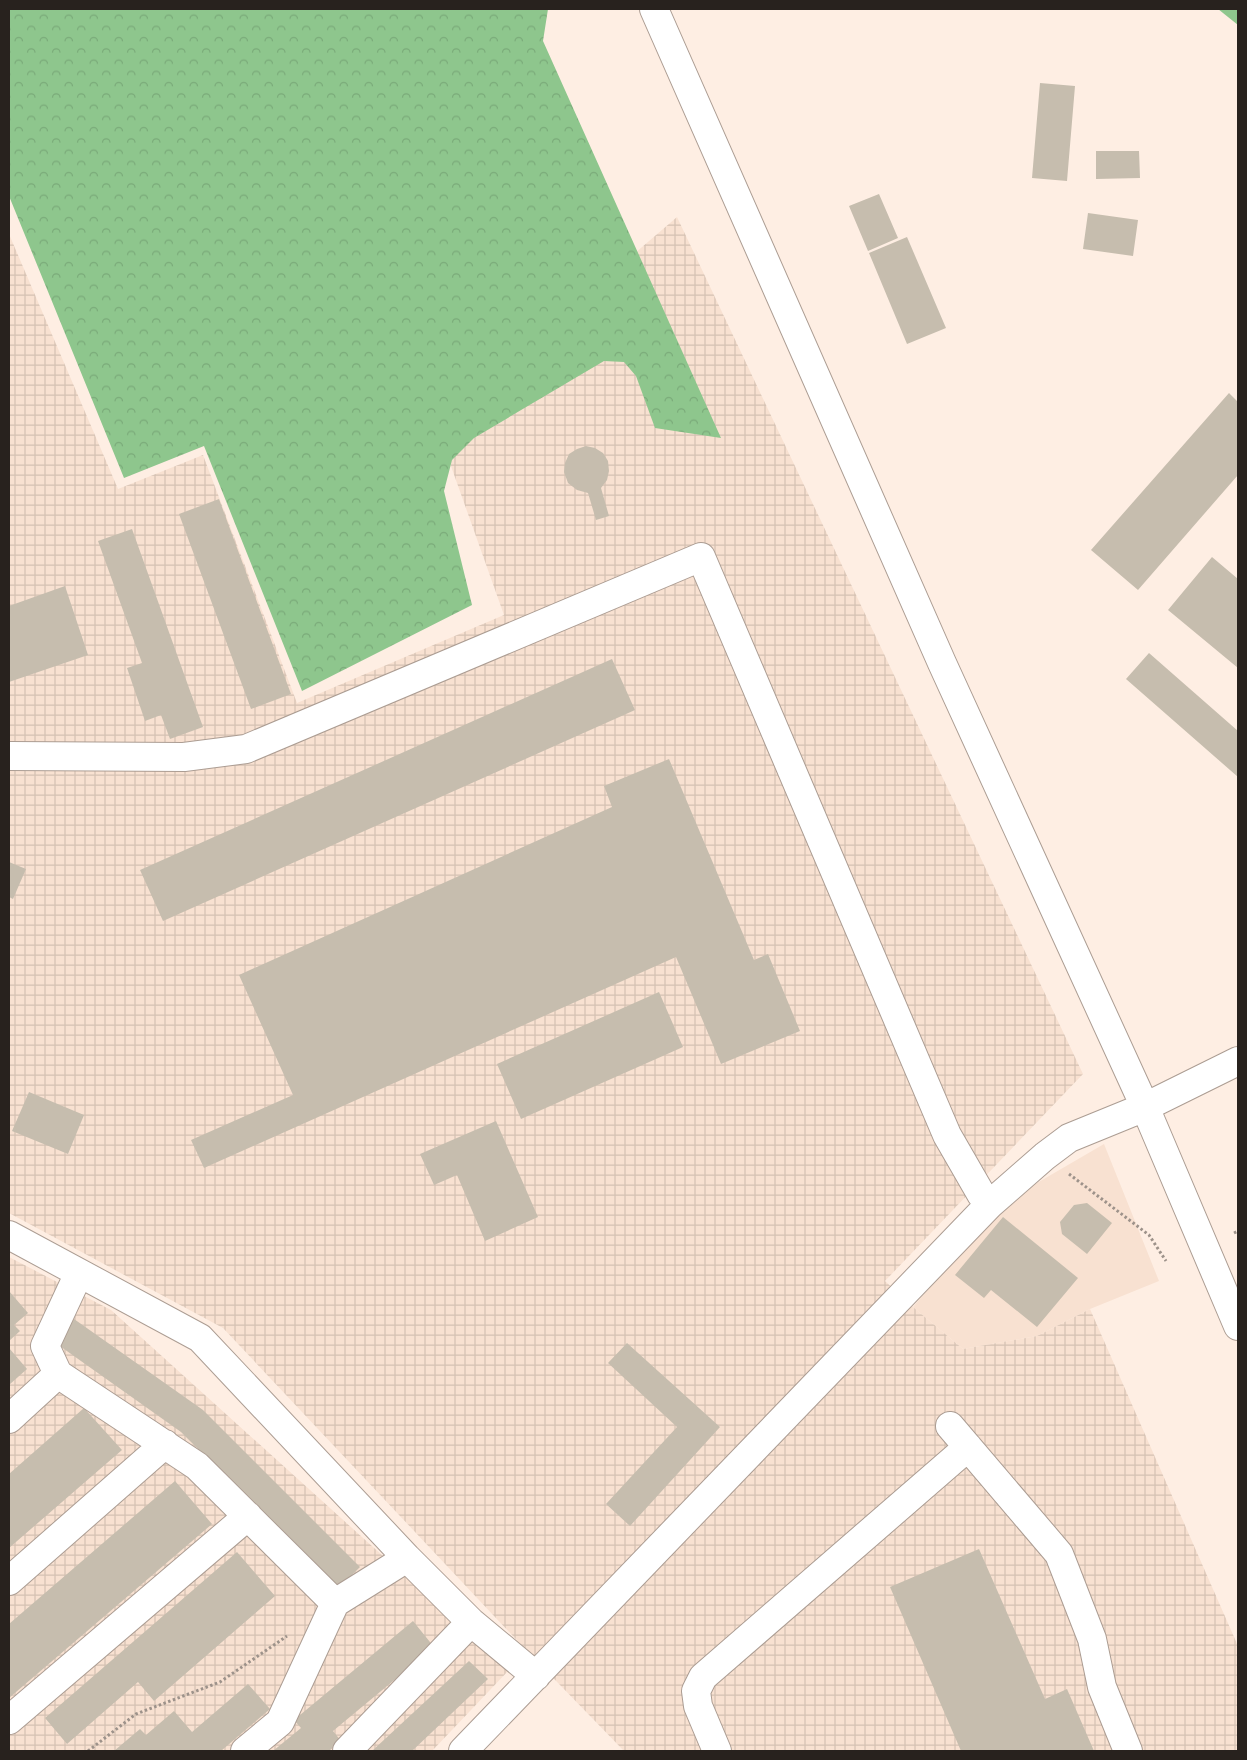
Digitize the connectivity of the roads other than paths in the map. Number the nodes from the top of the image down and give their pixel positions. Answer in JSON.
{"nodes":[{"id":1,"x":654,"y":9,"type":"edge"},
{"id":2,"x":9,"y":756,"type":"edge"},
{"id":3,"x":1238,"y":1061,"type":"edge"},
{"id":4,"x":1145,"y":1107,"type":"junction"},
{"id":5,"x":989,"y":1205,"type":"junction"},
{"id":6,"x":13,"y":1243,"type":"edge"},
{"id":7,"x":78,"y":1273,"type":"junction"},
{"id":8,"x":1238,"y":1326,"type":"edge"},
{"id":9,"x":58,"y":1374,"type":"junction"},
{"id":10,"x":9,"y":1419,"type":"edge"},
{"id":11,"x":950,"y":1426,"type":"dead end"},
{"id":12,"x":165,"y":1444,"type":"junction"},
{"id":13,"x":968,"y":1447,"type":"junction"},
{"id":14,"x":248,"y":1516,"type":"junction"},
{"id":15,"x":407,"y":1558,"type":"junction"},
{"id":16,"x":9,"y":1581,"type":"edge"},
{"id":17,"x":335,"y":1603,"type":"junction"},
{"id":18,"x":471,"y":1622,"type":"junction"},
{"id":19,"x":536,"y":1676,"type":"junction"},
{"id":20,"x":9,"y":1720,"type":"edge"},
{"id":21,"x":244,"y":1751,"type":"edge"},
{"id":22,"x":347,"y":1751,"type":"edge"},
{"id":23,"x":463,"y":1751,"type":"edge"},
{"id":24,"x":717,"y":1751,"type":"edge"},
{"id":25,"x":1128,"y":1751,"type":"edge"}],
"edges":[{"from":1,"to":4,"type":"street"},
{"from":2,"to":5,"type":"street"},
{"from":3,"to":4,"type":"street"},
{"from":4,"to":5,"type":"street"},
{"from":4,"to":8,"type":"street"},
{"from":5,"to":19,"type":"street"},
{"from":6,"to":7,"type":"street"},
{"from":7,"to":9,"type":"street"},
{"from":7,"to":15,"type":"street"},
{"from":9,"to":10,"type":"street"},
{"from":9,"to":12,"type":"street"},
{"from":11,"to":13,"type":"street"},
{"from":12,"to":14,"type":"street"},
{"from":12,"to":16,"type":"street"},
{"from":13,"to":24,"type":"street"},
{"from":13,"to":25,"type":"street"},
{"from":14,"to":17,"type":"street"},
{"from":14,"to":20,"type":"street"},
{"from":15,"to":17,"type":"street"},
{"from":15,"to":18,"type":"street"},
{"from":17,"to":21,"type":"street"},
{"from":18,"to":19,"type":"street"},
{"from":18,"to":22,"type":"street"},
{"from":19,"to":23,"type":"street"}]}
